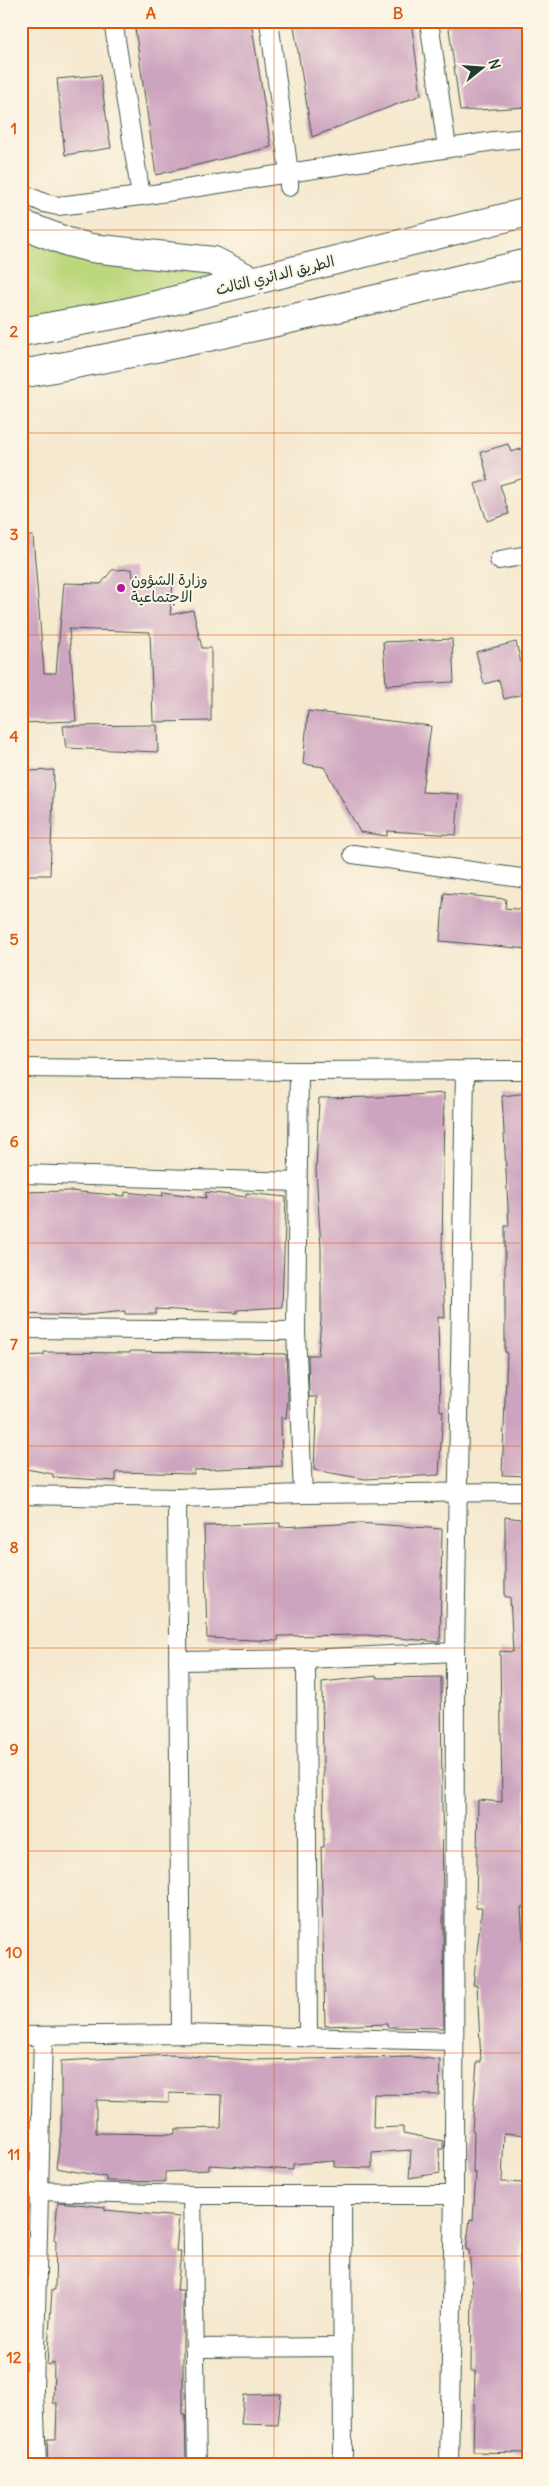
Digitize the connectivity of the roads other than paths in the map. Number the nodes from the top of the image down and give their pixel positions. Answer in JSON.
{"nodes":[{"id":1,"x":113,"y":21,"type":"edge"},
{"id":2,"x":269,"y":21,"type":"edge"},
{"id":3,"x":429,"y":21,"type":"edge"},
{"id":4,"x":528,"y":138,"type":"edge"},
{"id":5,"x":447,"y":148,"type":"junction"},
{"id":6,"x":289,"y":180,"type":"junction"},
{"id":7,"x":21,"y":193,"type":"edge"},
{"id":8,"x":141,"y":196,"type":"junction"},
{"id":9,"x":528,"y":212,"type":"edge"},
{"id":10,"x":21,"y":224,"type":"edge"},
{"id":11,"x":528,"y":263,"type":"edge"},
{"id":12,"x":252,"y":280,"type":"junction"},
{"id":13,"x":21,"y":332,"type":"edge"},
{"id":14,"x":21,"y":374,"type":"edge"},
{"id":15,"x":528,"y":555,"type":"edge"},
{"id":16,"x":499,"y":560,"type":"dead end"},
{"id":17,"x":353,"y":854,"type":"dead end"},
{"id":18,"x":528,"y":879,"type":"edge"},
{"id":19,"x":21,"y":1068,"type":"edge"},
{"id":20,"x":528,"y":1070,"type":"edge"},
{"id":21,"x":299,"y":1071,"type":"junction"},
{"id":22,"x":464,"y":1071,"type":"junction"},
{"id":23,"x":21,"y":1174,"type":"edge"},
{"id":24,"x":298,"y":1182,"type":"junction"},
{"id":25,"x":21,"y":1329,"type":"edge"},
{"id":26,"x":296,"y":1330,"type":"junction"},
{"id":27,"x":528,"y":1492,"type":"edge"},
{"id":28,"x":303,"y":1494,"type":"junction"},
{"id":29,"x":458,"y":1494,"type":"junction"},
{"id":30,"x":21,"y":1495,"type":"edge"},
{"id":31,"x":177,"y":1498,"type":"junction"},
{"id":32,"x":454,"y":1652,"type":"junction"},
{"id":33,"x":306,"y":1659,"type":"junction"},
{"id":34,"x":178,"y":1661,"type":"junction"},
{"id":35,"x":181,"y":2034,"type":"junction"},
{"id":36,"x":21,"y":2036,"type":"edge"},
{"id":37,"x":43,"y":2036,"type":"junction"},
{"id":38,"x":308,"y":2038,"type":"junction"},
{"id":39,"x":454,"y":2041,"type":"junction"},
{"id":40,"x":38,"y":2191,"type":"junction"},
{"id":41,"x":192,"y":2195,"type":"junction"},
{"id":42,"x":342,"y":2195,"type":"junction"},
{"id":43,"x":454,"y":2195,"type":"junction"},
{"id":44,"x":342,"y":2347,"type":"junction"},
{"id":45,"x":195,"y":2348,"type":"junction"},
{"id":46,"x":28,"y":2392,"type":"edge"},
{"id":47,"x":37,"y":2465,"type":"edge"},
{"id":48,"x":197,"y":2465,"type":"edge"},
{"id":49,"x":343,"y":2465,"type":"edge"},
{"id":50,"x":449,"y":2465,"type":"edge"}],
"edges":[{"from":1,"to":8,"type":"street"},
{"from":2,"to":6,"type":"street"},
{"from":3,"to":5,"type":"street"},
{"from":4,"to":5,"type":"street"},
{"from":5,"to":6,"type":"street"},
{"from":6,"to":8,"type":"street"},
{"from":7,"to":8,"type":"street"},
{"from":9,"to":12,"type":"highway","name":"الطريق الدائري الثالث"},
{"from":10,"to":12,"type":"highway"},
{"from":11,"to":14,"type":"highway"},
{"from":12,"to":13,"type":"highway","name":"الطريق الدائري الثالث"},
{"from":15,"to":16,"type":"street"},
{"from":17,"to":18,"type":"street"},
{"from":19,"to":21,"type":"street"},
{"from":20,"to":22,"type":"street"},
{"from":21,"to":22,"type":"street"},
{"from":21,"to":24,"type":"street"},
{"from":22,"to":29,"type":"street"},
{"from":23,"to":24,"type":"street"},
{"from":24,"to":26,"type":"street"},
{"from":25,"to":26,"type":"street"},
{"from":26,"to":28,"type":"street"},
{"from":27,"to":29,"type":"street"},
{"from":28,"to":29,"type":"street"},
{"from":28,"to":31,"type":"street"},
{"from":29,"to":32,"type":"street"},
{"from":30,"to":31,"type":"street"},
{"from":31,"to":34,"type":"street"},
{"from":32,"to":33,"type":"street"},
{"from":32,"to":39,"type":"street"},
{"from":33,"to":34,"type":"street"},
{"from":33,"to":38,"type":"street"},
{"from":34,"to":35,"type":"street"},
{"from":35,"to":37,"type":"street"},
{"from":35,"to":38,"type":"street"},
{"from":36,"to":37,"type":"street"},
{"from":37,"to":40,"type":"street"},
{"from":38,"to":39,"type":"street"},
{"from":39,"to":43,"type":"street"},
{"from":40,"to":41,"type":"street"},
{"from":40,"to":46,"type":"street"},
{"from":41,"to":42,"type":"street"},
{"from":41,"to":45,"type":"street"},
{"from":42,"to":43,"type":"street"},
{"from":42,"to":44,"type":"street"},
{"from":43,"to":50,"type":"street"},
{"from":44,"to":45,"type":"street"},
{"from":44,"to":49,"type":"street"},
{"from":45,"to":48,"type":"street"},
{"from":46,"to":47,"type":"street"}]}
